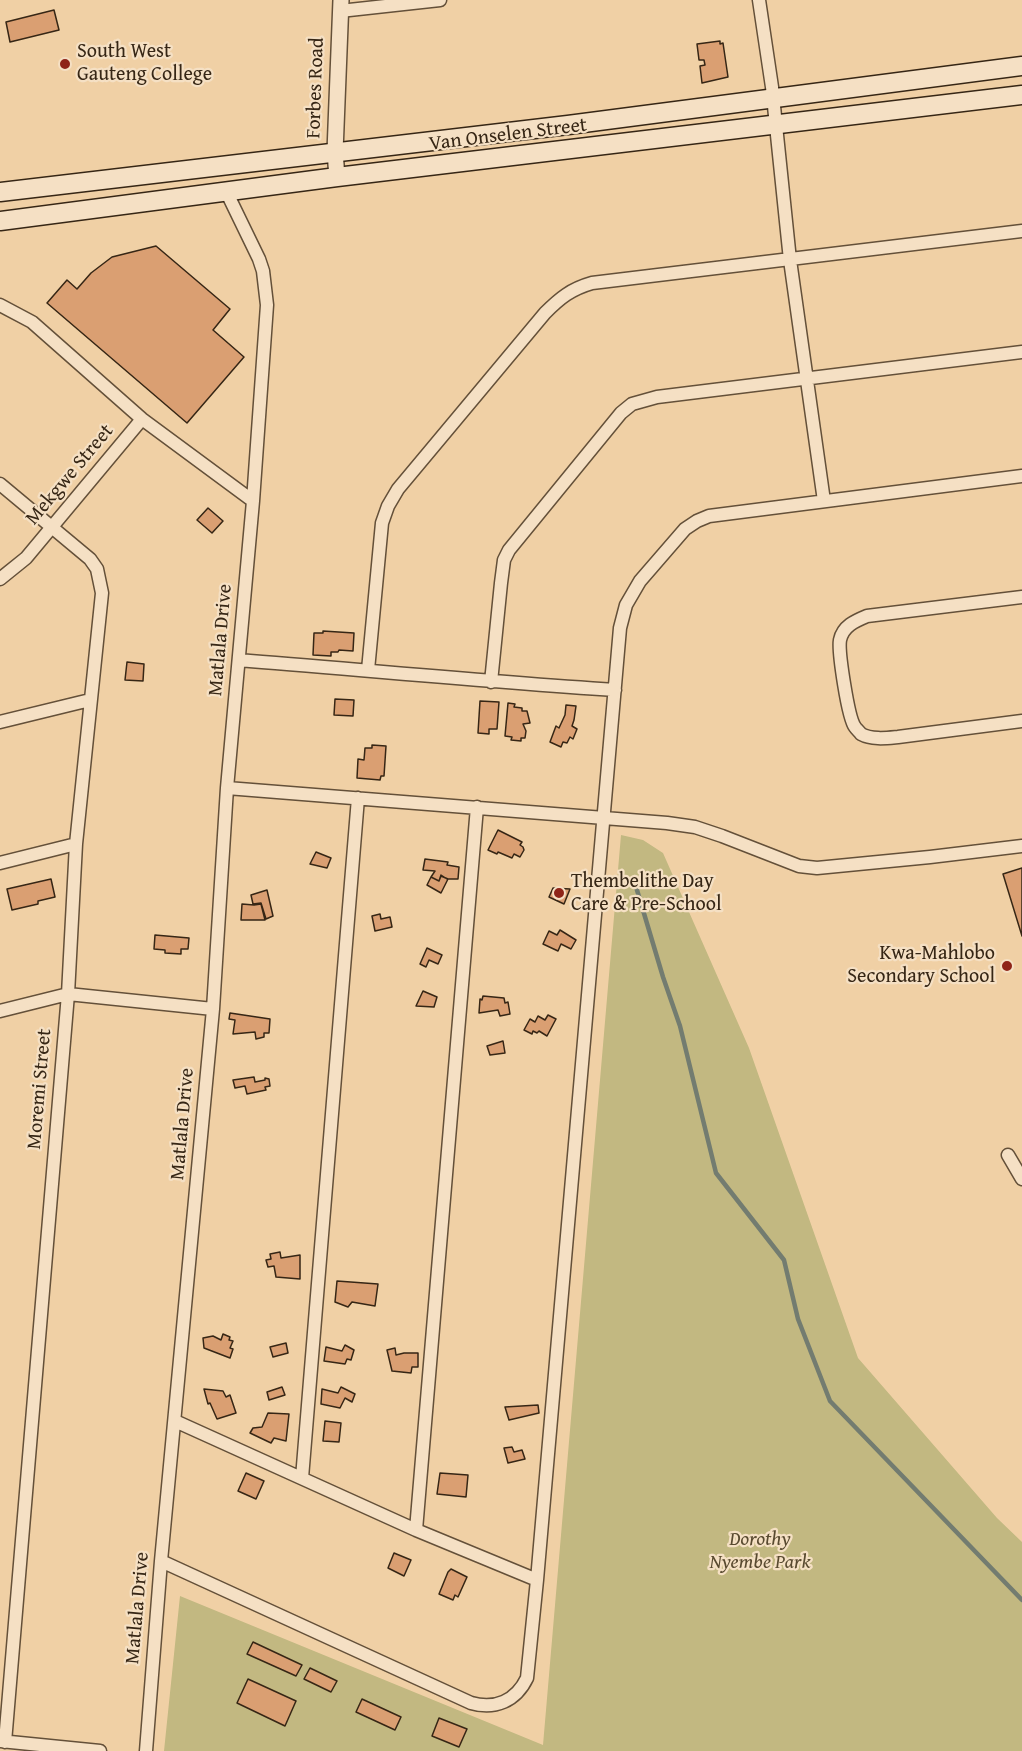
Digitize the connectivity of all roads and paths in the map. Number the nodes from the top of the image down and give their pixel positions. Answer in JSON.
{"nodes":[{"id":1,"x":440,"y":0,"type":"edge"},
{"id":2,"x":759,"y":0,"type":"edge"},
{"id":3,"x":341,"y":5,"type":"edge"},
{"id":4,"x":1022,"y":66,"type":"edge"},
{"id":5,"x":1022,"y":95,"type":"edge"},
{"id":6,"x":773,"y":98,"type":"junction"},
{"id":7,"x":775,"y":124,"type":"junction"},
{"id":8,"x":335,"y":152,"type":"junction"},
{"id":9,"x":337,"y":177,"type":"junction"},
{"id":10,"x":0,"y":192,"type":"edge"},
{"id":11,"x":227,"y":193,"type":"junction"},
{"id":12,"x":0,"y":221,"type":"edge"},
{"id":13,"x":1022,"y":231,"type":"edge"},
{"id":14,"x":790,"y":260,"type":"junction"},
{"id":15,"x":0,"y":305,"type":"edge"},
{"id":16,"x":1022,"y":352,"type":"edge"},
{"id":17,"x":806,"y":379,"type":"junction"},
{"id":18,"x":142,"y":419,"type":"junction"},
{"id":19,"x":1022,"y":476,"type":"edge"},
{"id":20,"x":0,"y":484,"type":"edge"},
{"id":21,"x":253,"y":501,"type":"junction"},
{"id":22,"x":824,"y":501,"type":"junction"},
{"id":23,"x":51,"y":528,"type":"junction"},
{"id":24,"x":0,"y":579,"type":"edge"},
{"id":25,"x":1022,"y":597,"type":"edge"},
{"id":26,"x":239,"y":660,"type":"junction"},
{"id":27,"x":368,"y":670,"type":"junction"},
{"id":28,"x":491,"y":682,"type":"junction"},
{"id":29,"x":615,"y":690,"type":"junction"},
{"id":30,"x":90,"y":700,"type":"junction"},
{"id":31,"x":1022,"y":721,"type":"edge"},
{"id":32,"x":0,"y":722,"type":"edge"},
{"id":33,"x":227,"y":788,"type":"junction"},
{"id":34,"x":358,"y":798,"type":"junction"},
{"id":35,"x":477,"y":807,"type":"junction"},
{"id":36,"x":603,"y":819,"type":"junction"},
{"id":37,"x":76,"y":844,"type":"junction"},
{"id":38,"x":1022,"y":846,"type":"edge"},
{"id":39,"x":0,"y":863,"type":"edge"},
{"id":40,"x":68,"y":994,"type":"junction"},
{"id":41,"x":213,"y":1009,"type":"junction"},
{"id":42,"x":0,"y":1011,"type":"edge"},
{"id":43,"x":1008,"y":1155,"type":"dead end"},
{"id":44,"x":1022,"y":1179,"type":"edge"},
{"id":45,"x":175,"y":1421,"type":"junction"},
{"id":46,"x":302,"y":1478,"type":"junction"},
{"id":47,"x":416,"y":1530,"type":"junction"},
{"id":48,"x":161,"y":1561,"type":"junction"},
{"id":49,"x":537,"y":1580,"type":"junction"},
{"id":50,"x":2,"y":1741,"type":"edge"},
{"id":51,"x":100,"y":1751,"type":"edge"},
{"id":52,"x":146,"y":1751,"type":"edge"}],
"edges":[{"from":1,"to":3,"type":"street"},
{"from":2,"to":6,"type":"street"},
{"from":3,"to":8,"type":"street","name":"Forbes Road"},
{"from":4,"to":6,"type":"main road","name":"Van Onselen Street"},
{"from":5,"to":7,"type":"main road","name":"Van Onselen Street"},
{"from":6,"to":7,"type":"street"},
{"from":6,"to":8,"type":"main road","name":"Van Onselen Street"},
{"from":7,"to":9,"type":"main road","name":"Van Onselen Street"},
{"from":7,"to":14,"type":"street"},
{"from":8,"to":9,"type":"street","name":"Forbes Road"},
{"from":8,"to":10,"type":"main road","name":"Van Onselen Street"},
{"from":9,"to":11,"type":"main road","name":"Van Onselen Street"},
{"from":11,"to":12,"type":"main road","name":"Van Onselen Street"},
{"from":11,"to":21,"type":"street","name":"Matlala Drive"},
{"from":13,"to":14,"type":"street"},
{"from":14,"to":17,"type":"street"},
{"from":14,"to":27,"type":"street"},
{"from":15,"to":18,"type":"street"},
{"from":16,"to":17,"type":"street"},
{"from":17,"to":22,"type":"street"},
{"from":17,"to":28,"type":"street"},
{"from":18,"to":21,"type":"street"},
{"from":18,"to":23,"type":"street","name":"Mekgwe Street"},
{"from":19,"to":22,"type":"street"},
{"from":20,"to":23,"type":"street","name":"Moremi Street"},
{"from":21,"to":26,"type":"street","name":"Matlala Drive"},
{"from":22,"to":29,"type":"street"},
{"from":23,"to":24,"type":"street","name":"Mekgwe Street"},
{"from":23,"to":30,"type":"street","name":"Moremi Street"},
{"from":25,"to":31,"type":"street"},
{"from":26,"to":27,"type":"street"},
{"from":26,"to":33,"type":"street","name":"Matlala Drive"},
{"from":27,"to":28,"type":"street"},
{"from":28,"to":29,"type":"street"},
{"from":29,"to":36,"type":"street"},
{"from":30,"to":32,"type":"street"},
{"from":30,"to":37,"type":"street","name":"Moremi Street"},
{"from":33,"to":34,"type":"street"},
{"from":33,"to":41,"type":"street","name":"Matlala Drive"},
{"from":34,"to":35,"type":"street"},
{"from":34,"to":46,"type":"street"},
{"from":35,"to":36,"type":"street"},
{"from":35,"to":47,"type":"street"},
{"from":36,"to":38,"type":"street"},
{"from":36,"to":49,"type":"street"},
{"from":37,"to":39,"type":"street"},
{"from":37,"to":40,"type":"street","name":"Moremi Street"},
{"from":40,"to":41,"type":"street"},
{"from":40,"to":42,"type":"street"},
{"from":40,"to":50,"type":"street","name":"Moremi Street"},
{"from":41,"to":45,"type":"street","name":"Matlala Drive"},
{"from":43,"to":44,"type":"street"},
{"from":45,"to":46,"type":"street"},
{"from":45,"to":48,"type":"street","name":"Matlala Drive"},
{"from":46,"to":47,"type":"street"},
{"from":47,"to":49,"type":"street"},
{"from":48,"to":49,"type":"street"},
{"from":48,"to":52,"type":"street","name":"Matlala Drive"},
{"from":50,"to":51,"type":"street"}]}
